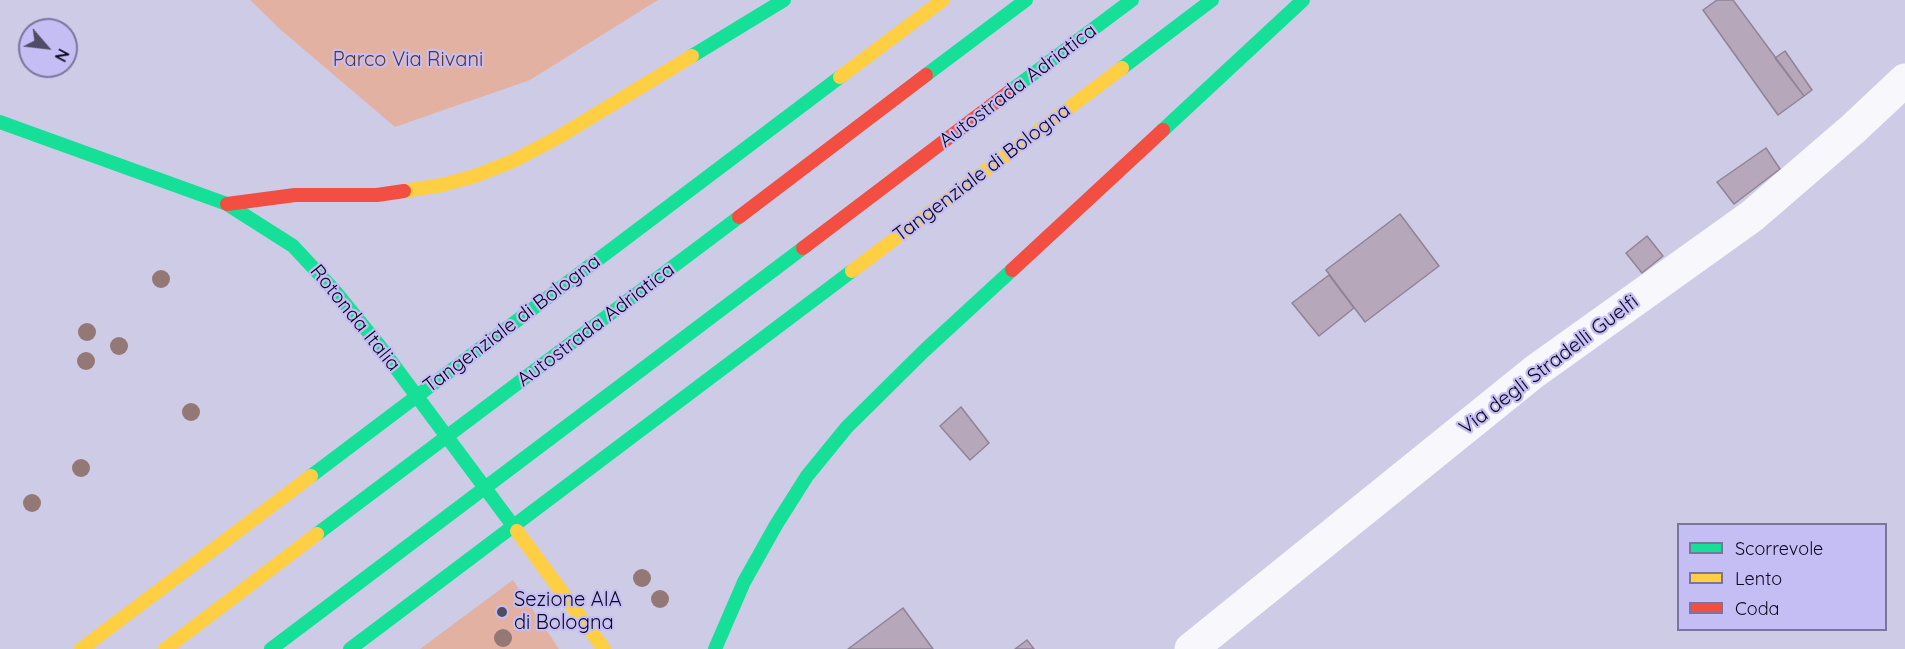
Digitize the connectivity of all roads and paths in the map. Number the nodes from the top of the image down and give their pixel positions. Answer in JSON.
{"nodes":[{"id":1,"x":784,"y":0,"type":"edge"},
{"id":2,"x":943,"y":0,"type":"edge"},
{"id":3,"x":1026,"y":0,"type":"edge"},
{"id":4,"x":1132,"y":0,"type":"edge"},
{"id":5,"x":1212,"y":0,"type":"edge"},
{"id":6,"x":1303,"y":0,"type":"edge"},
{"id":7,"x":1905,"y":80,"type":"edge"},
{"id":8,"x":0,"y":122,"type":"edge"},
{"id":9,"x":227,"y":204,"type":"junction"},
{"id":10,"x":81,"y":649,"type":"edge"},
{"id":11,"x":165,"y":649,"type":"edge"},
{"id":12,"x":271,"y":649,"type":"edge"},
{"id":13,"x":351,"y":649,"type":"edge"},
{"id":14,"x":604,"y":649,"type":"edge"},
{"id":15,"x":715,"y":649,"type":"edge"},
{"id":16,"x":1191,"y":649,"type":"edge"}],
"edges":[{"from":1,"to":9,"type":"main road"},
{"from":2,"to":10,"type":"main road","name":"Tangenziale di Bologna"},
{"from":3,"to":11,"type":"main road","name":"Autostrada Adriatica"},
{"from":4,"to":12,"type":"main road","name":"Autostrada Adriatica"},
{"from":5,"to":13,"type":"main road","name":"Tangenziale di Bologna"},
{"from":6,"to":15,"type":"main road"},
{"from":7,"to":16,"type":"street","name":"Via degli Stradelli Guelfi"},
{"from":8,"to":9,"type":"main road","name":"Rotonda Italia"},
{"from":9,"to":14,"type":"main road","name":"Rotonda Italia"}]}
